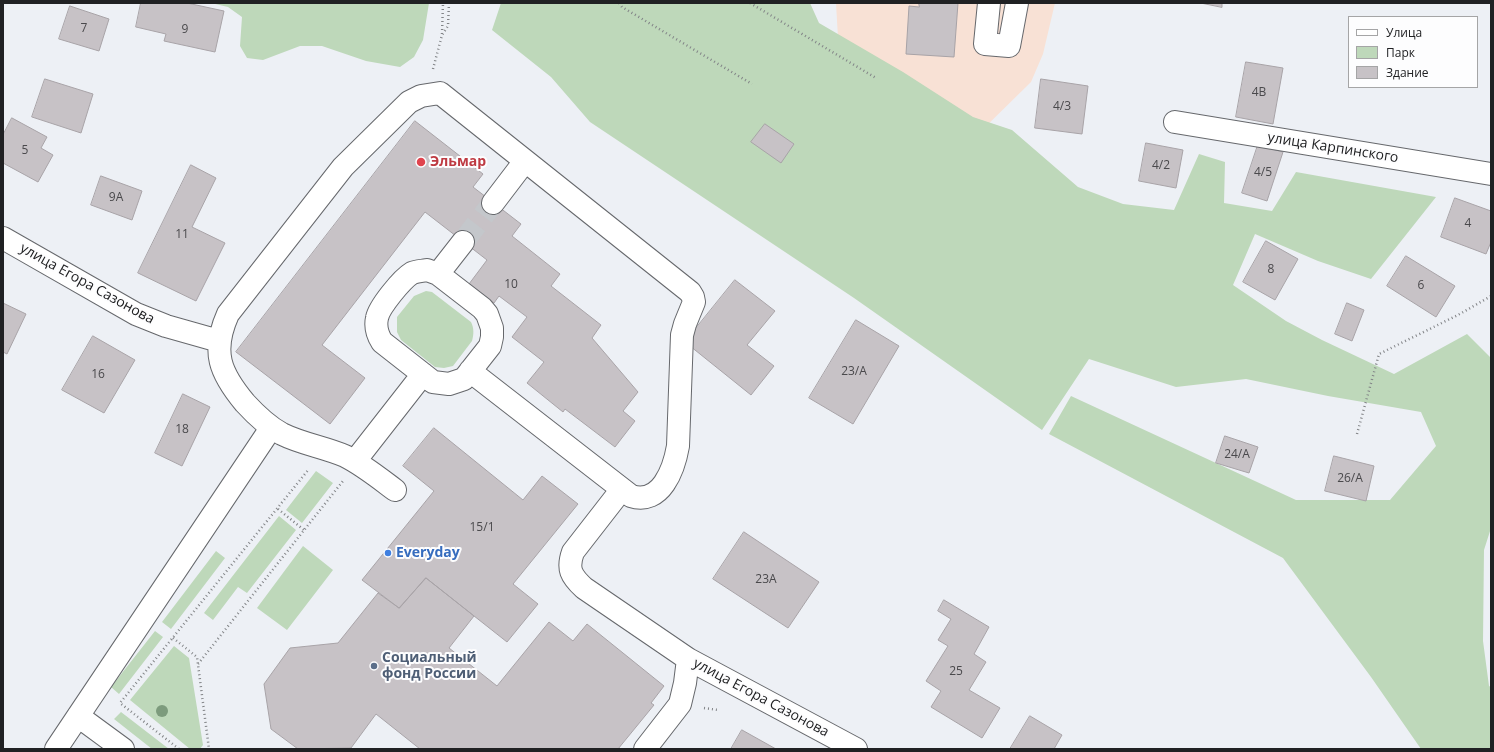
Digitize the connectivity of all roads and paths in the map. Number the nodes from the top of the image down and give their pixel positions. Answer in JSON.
{"nodes":[{"id":1,"x":443,"y":3,"type":"edge"},
{"id":2,"x":450,"y":3,"type":"edge"},
{"id":3,"x":619,"y":3,"type":"edge"},
{"id":4,"x":750,"y":3,"type":"edge"},
{"id":5,"x":989,"y":3,"type":"edge"},
{"id":6,"x":1017,"y":3,"type":"edge"},
{"id":7,"x":442,"y":35,"type":"junction"},
{"id":8,"x":876,"y":78,"type":"dead end"},
{"id":9,"x":752,"y":84,"type":"dead end"},
{"id":10,"x":426,"y":95,"type":"junction"},
{"id":11,"x":1175,"y":122,"type":"dead end"},
{"id":12,"x":525,"y":161,"type":"junction"},
{"id":13,"x":1491,"y":174,"type":"edge"},
{"id":14,"x":493,"y":203,"type":"tunnel mouth"},
{"id":15,"x":3,"y":238,"type":"edge"},
{"id":16,"x":463,"y":242,"type":"tunnel mouth"},
{"id":17,"x":438,"y":274,"type":"junction"},
{"id":18,"x":1491,"y":296,"type":"edge"},
{"id":19,"x":219,"y":341,"type":"junction"},
{"id":20,"x":470,"y":371,"type":"junction"},
{"id":21,"x":423,"y":374,"type":"junction"},
{"id":22,"x":271,"y":428,"type":"junction"},
{"id":23,"x":1357,"y":434,"type":"dead end"},
{"id":24,"x":325,"y":449,"type":"junction"},
{"id":25,"x":356,"y":462,"type":"junction"},
{"id":26,"x":622,"y":489,"type":"junction"},
{"id":27,"x":395,"y":490,"type":"dead end"},
{"id":28,"x":278,"y":509,"type":"junction"},
{"id":29,"x":304,"y":530,"type":"junction"},
{"id":30,"x":173,"y":638,"type":"junction"},
{"id":31,"x":688,"y":658,"type":"junction"},
{"id":32,"x":198,"y":664,"type":"junction"},
{"id":33,"x":78,"y":716,"type":"junction"},
{"id":34,"x":56,"y":749,"type":"edge"},
{"id":35,"x":123,"y":749,"type":"edge"},
{"id":36,"x":179,"y":749,"type":"edge"},
{"id":37,"x":209,"y":749,"type":"edge"},
{"id":38,"x":646,"y":749,"type":"edge"},
{"id":39,"x":856,"y":749,"type":"edge"}],
"edges":[{"from":1,"to":7,"type":"path"},
{"from":2,"to":7,"type":"path"},
{"from":3,"to":9,"type":"path"},
{"from":4,"to":8,"type":"path"},
{"from":5,"to":6,"type":"street"},
{"from":7,"to":10,"type":"path"},
{"from":10,"to":12,"type":"street"},
{"from":10,"to":19,"type":"street"},
{"from":11,"to":13,"type":"street","name":"улица Карпинского"},
{"from":12,"to":14,"type":"street"},
{"from":12,"to":26,"type":"street"},
{"from":15,"to":19,"type":"street","name":"улица Егора Сазонова"},
{"from":16,"to":17,"type":"street"},
{"from":17,"to":20,"type":"street"},
{"from":17,"to":21,"type":"street"},
{"from":18,"to":23,"type":"path"},
{"from":19,"to":22,"type":"street"},
{"from":20,"to":21,"type":"street"},
{"from":20,"to":26,"type":"street"},
{"from":21,"to":25,"type":"street"},
{"from":22,"to":24,"type":"street"},
{"from":22,"to":33,"type":"street"},
{"from":24,"to":25,"type":"street"},
{"from":24,"to":28,"type":"path"},
{"from":25,"to":27,"type":"street"},
{"from":25,"to":29,"type":"path"},
{"from":26,"to":31,"type":"street","name":"улица Егора Сазонова"},
{"from":28,"to":29,"type":"path"},
{"from":28,"to":30,"type":"path"},
{"from":29,"to":32,"type":"path"},
{"from":30,"to":32,"type":"path"},
{"from":30,"to":36,"type":"path"},
{"from":31,"to":38,"type":"street"},
{"from":31,"to":39,"type":"street","name":"улица Егора Сазонова"},
{"from":32,"to":37,"type":"path"},
{"from":33,"to":34,"type":"street"},
{"from":33,"to":35,"type":"street"}]}
